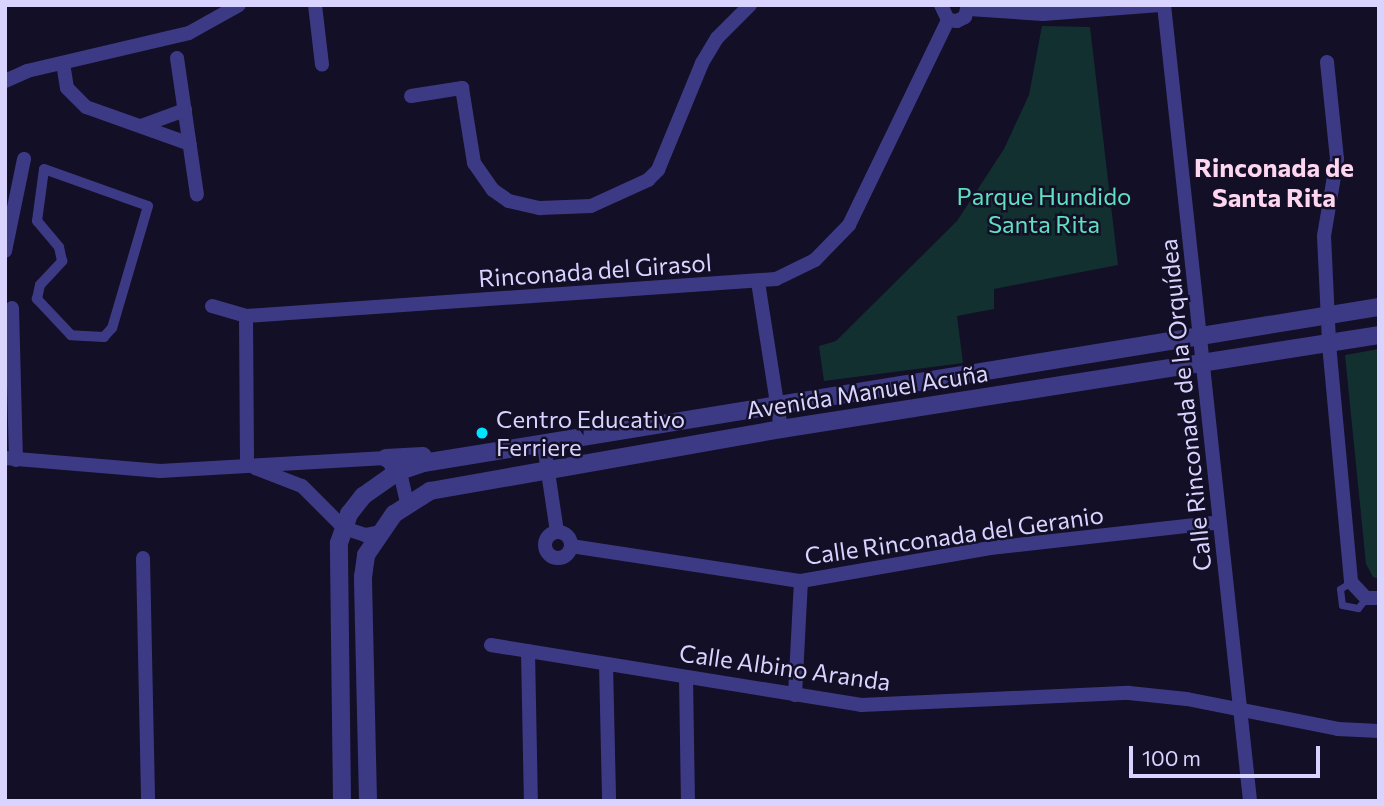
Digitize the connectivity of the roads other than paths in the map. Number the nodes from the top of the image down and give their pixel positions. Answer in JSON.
{"nodes":[{"id":1,"x":239,"y":5,"type":"edge"},
{"id":2,"x":315,"y":5,"type":"edge"},
{"id":3,"x":750,"y":5,"type":"edge"},
{"id":4,"x":940,"y":5,"type":"edge"},
{"id":5,"x":1162,"y":5,"type":"edge"},
{"id":6,"x":969,"y":7,"type":"edge"},
{"id":7,"x":948,"y":20,"type":"junction"},
{"id":8,"x":177,"y":58,"type":"dead end"},
{"id":9,"x":1327,"y":62,"type":"dead end"},
{"id":10,"x":63,"y":63,"type":"junction"},
{"id":11,"x":322,"y":65,"type":"dead end"},
{"id":12,"x":5,"y":81,"type":"edge"},
{"id":13,"x":411,"y":96,"type":"dead end"},
{"id":14,"x":185,"y":110,"type":"junction"},
{"id":15,"x":141,"y":126,"type":"junction"},
{"id":16,"x":190,"y":144,"type":"junction"},
{"id":17,"x":24,"y":159,"type":"dead end"},
{"id":18,"x":44,"y":169,"type":"joint"},
{"id":19,"x":197,"y":195,"type":"dead end"},
{"id":20,"x":5,"y":251,"type":"edge"},
{"id":21,"x":758,"y":282,"type":"junction"},
{"id":22,"x":212,"y":306,"type":"dead end"},
{"id":23,"x":1379,"y":307,"type":"edge"},
{"id":24,"x":12,"y":308,"type":"dead end"},
{"id":25,"x":1329,"y":315,"type":"junction"},
{"id":26,"x":246,"y":316,"type":"junction"},
{"id":27,"x":1379,"y":335,"type":"edge"},
{"id":28,"x":1200,"y":337,"type":"junction"},
{"id":29,"x":1329,"y":344,"type":"junction"},
{"id":30,"x":1203,"y":361,"type":"junction"},
{"id":31,"x":778,"y":408,"type":"junction"},
{"id":32,"x":781,"y":429,"type":"junction"},
{"id":33,"x":544,"y":445,"type":"junction"},
{"id":34,"x":10,"y":459,"type":"edge"},
{"id":35,"x":247,"y":465,"type":"junction"},
{"id":36,"x":392,"y":465,"type":"junction"},
{"id":37,"x":547,"y":469,"type":"junction"},
{"id":38,"x":407,"y":503,"type":"junction"},
{"id":39,"x":1220,"y":522,"type":"junction"},
{"id":40,"x":344,"y":528,"type":"junction"},
{"id":41,"x":380,"y":532,"type":"junction"},
{"id":42,"x":557,"y":532,"type":"junction"},
{"id":43,"x":570,"y":546,"type":"junction"},
{"id":44,"x":143,"y":558,"type":"dead end"},
{"id":45,"x":801,"y":582,"type":"junction"},
{"id":46,"x":1351,"y":582,"type":"junction"},
{"id":47,"x":1372,"y":598,"type":"edge"},
{"id":48,"x":491,"y":645,"type":"dead end"},
{"id":49,"x":528,"y":651,"type":"junction"},
{"id":50,"x":606,"y":664,"type":"junction"},
{"id":51,"x":686,"y":677,"type":"junction"},
{"id":52,"x":795,"y":695,"type":"junction"},
{"id":53,"x":1241,"y":710,"type":"junction"},
{"id":54,"x":1379,"y":731,"type":"edge"},
{"id":55,"x":148,"y":801,"type":"edge"},
{"id":56,"x":342,"y":801,"type":"edge"},
{"id":57,"x":368,"y":801,"type":"edge"},
{"id":58,"x":531,"y":801,"type":"edge"},
{"id":59,"x":609,"y":801,"type":"edge"},
{"id":60,"x":688,"y":801,"type":"edge"},
{"id":61,"x":1249,"y":801,"type":"edge"}],
"edges":[{"from":1,"to":10,"type":"street"},
{"from":2,"to":11,"type":"street"},
{"from":3,"to":13,"type":"street"},
{"from":4,"to":7,"type":"street"},
{"from":5,"to":6,"type":"street"},
{"from":5,"to":28,"type":"street","name":"Calle Rinconada de la Orquídea"},
{"from":6,"to":7,"type":"street"},
{"from":7,"to":21,"type":"street","name":"Rinconada del Girasol"},
{"from":8,"to":14,"type":"street"},
{"from":9,"to":25,"type":"street"},
{"from":10,"to":12,"type":"street"},
{"from":10,"to":15,"type":"street"},
{"from":14,"to":15,"type":"street"},
{"from":14,"to":16,"type":"street"},
{"from":15,"to":16,"type":"street"},
{"from":16,"to":19,"type":"street"},
{"from":17,"to":20,"type":"street"},
{"from":18,"to":18,"type":"street"},
{"from":21,"to":26,"type":"street","name":"Rinconada del Girasol"},
{"from":21,"to":31,"type":"street"},
{"from":22,"to":26,"type":"street"},
{"from":23,"to":25,"type":"street","name":"Avenida Manuel Acuña"},
{"from":24,"to":34,"type":"street"},
{"from":25,"to":28,"type":"street","name":"Avenida Manuel Acuña"},
{"from":25,"to":29,"type":"street"},
{"from":26,"to":35,"type":"street"},
{"from":27,"to":29,"type":"street","name":"Avenida Manuel Acuña"},
{"from":28,"to":30,"type":"street","name":"Calle Rinconada de la Orquídea"},
{"from":28,"to":31,"type":"street","name":"Avenida Manuel Acuña"},
{"from":29,"to":30,"type":"street","name":"Avenida Manuel Acuña"},
{"from":29,"to":46,"type":"street"},
{"from":30,"to":32,"type":"street","name":"Avenida Manuel Acuña"},
{"from":30,"to":39,"type":"street","name":"Calle Rinconada de la Orquídea"},
{"from":31,"to":32,"type":"street"},
{"from":31,"to":33,"type":"street","name":"Avenida Manuel Acuña"},
{"from":32,"to":37,"type":"street","name":"Avenida Manuel Acuña"},
{"from":33,"to":36,"type":"street","name":"Avenida Manuel Acuña"},
{"from":33,"to":37,"type":"street"},
{"from":34,"to":35,"type":"street"},
{"from":35,"to":36,"type":"street"},
{"from":35,"to":40,"type":"street"},
{"from":36,"to":38,"type":"street"},
{"from":36,"to":40,"type":"street"},
{"from":37,"to":38,"type":"street","name":"Avenida Manuel Acuña"},
{"from":37,"to":42,"type":"street"},
{"from":38,"to":41,"type":"street","name":"Avenida Manuel Acuña"},
{"from":39,"to":45,"type":"street","name":"Calle Rinconada del Geranio"},
{"from":39,"to":53,"type":"street","name":"Calle Rinconada de la Orquídea"},
{"from":40,"to":41,"type":"street"},
{"from":40,"to":56,"type":"street"},
{"from":41,"to":57,"type":"street","name":"Avenida Manuel Acuña"},
{"from":42,"to":43,"type":"street"},
{"from":42,"to":43,"type":"street"},
{"from":43,"to":45,"type":"street","name":"Calle Rinconada del Geranio"},
{"from":44,"to":55,"type":"street"},
{"from":45,"to":52,"type":"street"},
{"from":46,"to":47,"type":"street"},
{"from":46,"to":47,"type":"lane"},
{"from":48,"to":49,"type":"street","name":"Calle Albino Aranda"},
{"from":49,"to":50,"type":"street","name":"Calle Albino Aranda"},
{"from":49,"to":58,"type":"street"},
{"from":50,"to":51,"type":"street","name":"Calle Albino Aranda"},
{"from":50,"to":59,"type":"street"},
{"from":51,"to":52,"type":"street","name":"Calle Albino Aranda"},
{"from":51,"to":60,"type":"street"},
{"from":52,"to":53,"type":"street","name":"Calle Albino Aranda"},
{"from":53,"to":54,"type":"street","name":"Calle Albino Aranda"},
{"from":53,"to":61,"type":"street","name":"Calle Rinconada de la Orquídea"}]}
